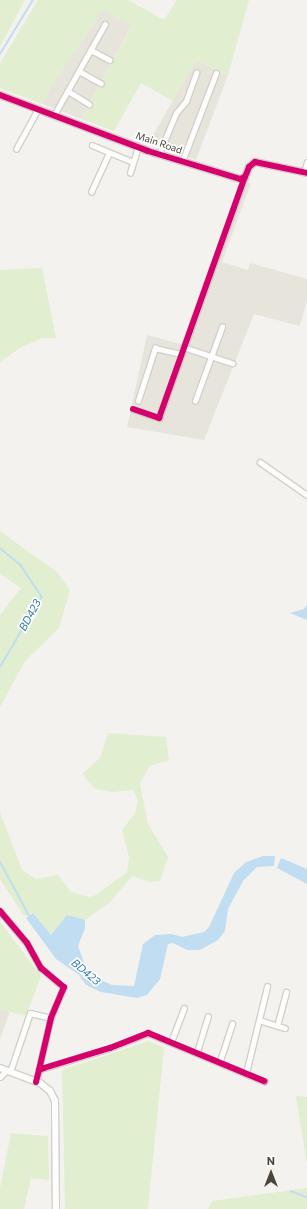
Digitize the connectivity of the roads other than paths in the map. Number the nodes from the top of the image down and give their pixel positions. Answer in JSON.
{"nodes":[{"id":1,"x":105,"y":24,"type":"dead end"},
{"id":2,"x":91,"y":50,"type":"junction"},
{"id":3,"x":110,"y":60,"type":"dead end"},
{"id":4,"x":79,"y":71,"type":"junction"},
{"id":5,"x":196,"y":73,"type":"dead end"},
{"id":6,"x":216,"y":73,"type":"dead end"},
{"id":7,"x":100,"y":83,"type":"dead end"},
{"id":8,"x":68,"y":91,"type":"junction"},
{"id":9,"x":0,"y":95,"type":"edge"},
{"id":10,"x":89,"y":104,"type":"dead end"},
{"id":11,"x":38,"y":109,"type":"junction"},
{"id":12,"x":54,"y":115,"type":"junction"},
{"id":13,"x":92,"y":145,"type":"dead end"},
{"id":14,"x":138,"y":147,"type":"junction"},
{"id":15,"x":16,"y":149,"type":"dead end"},
{"id":16,"x":109,"y":153,"type":"junction"},
{"id":17,"x":159,"y":154,"type":"junction"},
{"id":18,"x":133,"y":162,"type":"junction"},
{"id":19,"x":182,"y":162,"type":"junction"},
{"id":20,"x":307,"y":162,"type":"edge"},
{"id":21,"x":306,"y":172,"type":"edge"},
{"id":22,"x":130,"y":173,"type":"dead end"},
{"id":23,"x":245,"y":177,"type":"junction"},
{"id":24,"x":91,"y":192,"type":"dead end"},
{"id":25,"x":222,"y":327,"type":"dead end"},
{"id":26,"x":183,"y":347,"type":"junction"},
{"id":27,"x":181,"y":354,"type":"junction"},
{"id":28,"x":211,"y":356,"type":"junction"},
{"id":29,"x":232,"y":363,"type":"dead end"},
{"id":30,"x":138,"y":401,"type":"dead end"},
{"id":31,"x":195,"y":401,"type":"dead end"},
{"id":32,"x":133,"y":409,"type":"dead end"},
{"id":33,"x":260,"y":462,"type":"dead end"},
{"id":34,"x":307,"y":495,"type":"edge"},
{"id":35,"x":0,"y":911,"type":"edge"},
{"id":36,"x":267,"y":987,"type":"dead end"},
{"id":37,"x":286,"y":992,"type":"dead end"},
{"id":38,"x":184,"y":1008,"type":"dead end"},
{"id":39,"x":208,"y":1016,"type":"dead end"},
{"id":40,"x":50,"y":1018,"type":"junction"},
{"id":41,"x":259,"y":1020,"type":"junction"},
{"id":42,"x":232,"y":1024,"type":"dead end"},
{"id":43,"x":277,"y":1026,"type":"junction"},
{"id":44,"x":285,"y":1028,"type":"dead end"},
{"id":45,"x":171,"y":1042,"type":"junction"},
{"id":46,"x":197,"y":1052,"type":"junction"},
{"id":47,"x":220,"y":1061,"type":"junction"},
{"id":48,"x":39,"y":1070,"type":"junction"},
{"id":49,"x":5,"y":1071,"type":"edge"},
{"id":50,"x":246,"y":1072,"type":"junction"},
{"id":51,"x":0,"y":1077,"type":"edge"},
{"id":52,"x":264,"y":1081,"type":"dead end"},
{"id":53,"x":36,"y":1082,"type":"junction"},
{"id":54,"x":56,"y":1209,"type":"edge"}],
"edges":[{"from":1,"to":2,"type":"street"},
{"from":2,"to":3,"type":"street"},
{"from":2,"to":4,"type":"street"},
{"from":4,"to":7,"type":"street"},
{"from":4,"to":8,"type":"street"},
{"from":5,"to":17,"type":"street"},
{"from":6,"to":19,"type":"street"},
{"from":8,"to":10,"type":"street"},
{"from":8,"to":12,"type":"street"},
{"from":9,"to":11,"type":"street","name":"Main Road"},
{"from":11,"to":12,"type":"street","name":"Main Road"},
{"from":11,"to":15,"type":"street"},
{"from":12,"to":14,"type":"street","name":"Main Road"},
{"from":13,"to":16,"type":"street"},
{"from":14,"to":17,"type":"street","name":"Main Road"},
{"from":14,"to":18,"type":"street"},
{"from":16,"to":18,"type":"street"},
{"from":16,"to":24,"type":"street"},
{"from":17,"to":19,"type":"street","name":"Main Road"},
{"from":18,"to":22,"type":"street"},
{"from":19,"to":23,"type":"street","name":"Main Road"},
{"from":20,"to":21,"type":"street"},
{"from":21,"to":23,"type":"street"},
{"from":23,"to":26,"type":"street"},
{"from":25,"to":28,"type":"street"},
{"from":26,"to":27,"type":"street"},
{"from":26,"to":28,"type":"street"},
{"from":27,"to":30,"type":"street"},
{"from":27,"to":32,"type":"street"},
{"from":28,"to":29,"type":"street"},
{"from":28,"to":31,"type":"street"},
{"from":33,"to":34,"type":"street"},
{"from":35,"to":40,"type":"street"},
{"from":36,"to":41,"type":"street"},
{"from":37,"to":43,"type":"street"},
{"from":38,"to":45,"type":"street"},
{"from":39,"to":46,"type":"street"},
{"from":40,"to":48,"type":"street"},
{"from":40,"to":49,"type":"street"},
{"from":41,"to":43,"type":"street"},
{"from":41,"to":50,"type":"street"},
{"from":42,"to":47,"type":"street"},
{"from":43,"to":44,"type":"street"},
{"from":45,"to":46,"type":"street"},
{"from":45,"to":48,"type":"street"},
{"from":46,"to":47,"type":"street"},
{"from":47,"to":50,"type":"street"},
{"from":48,"to":53,"type":"street"},
{"from":49,"to":51,"type":"street"},
{"from":49,"to":53,"type":"street"},
{"from":50,"to":52,"type":"street"},
{"from":53,"to":54,"type":"street"}]}
